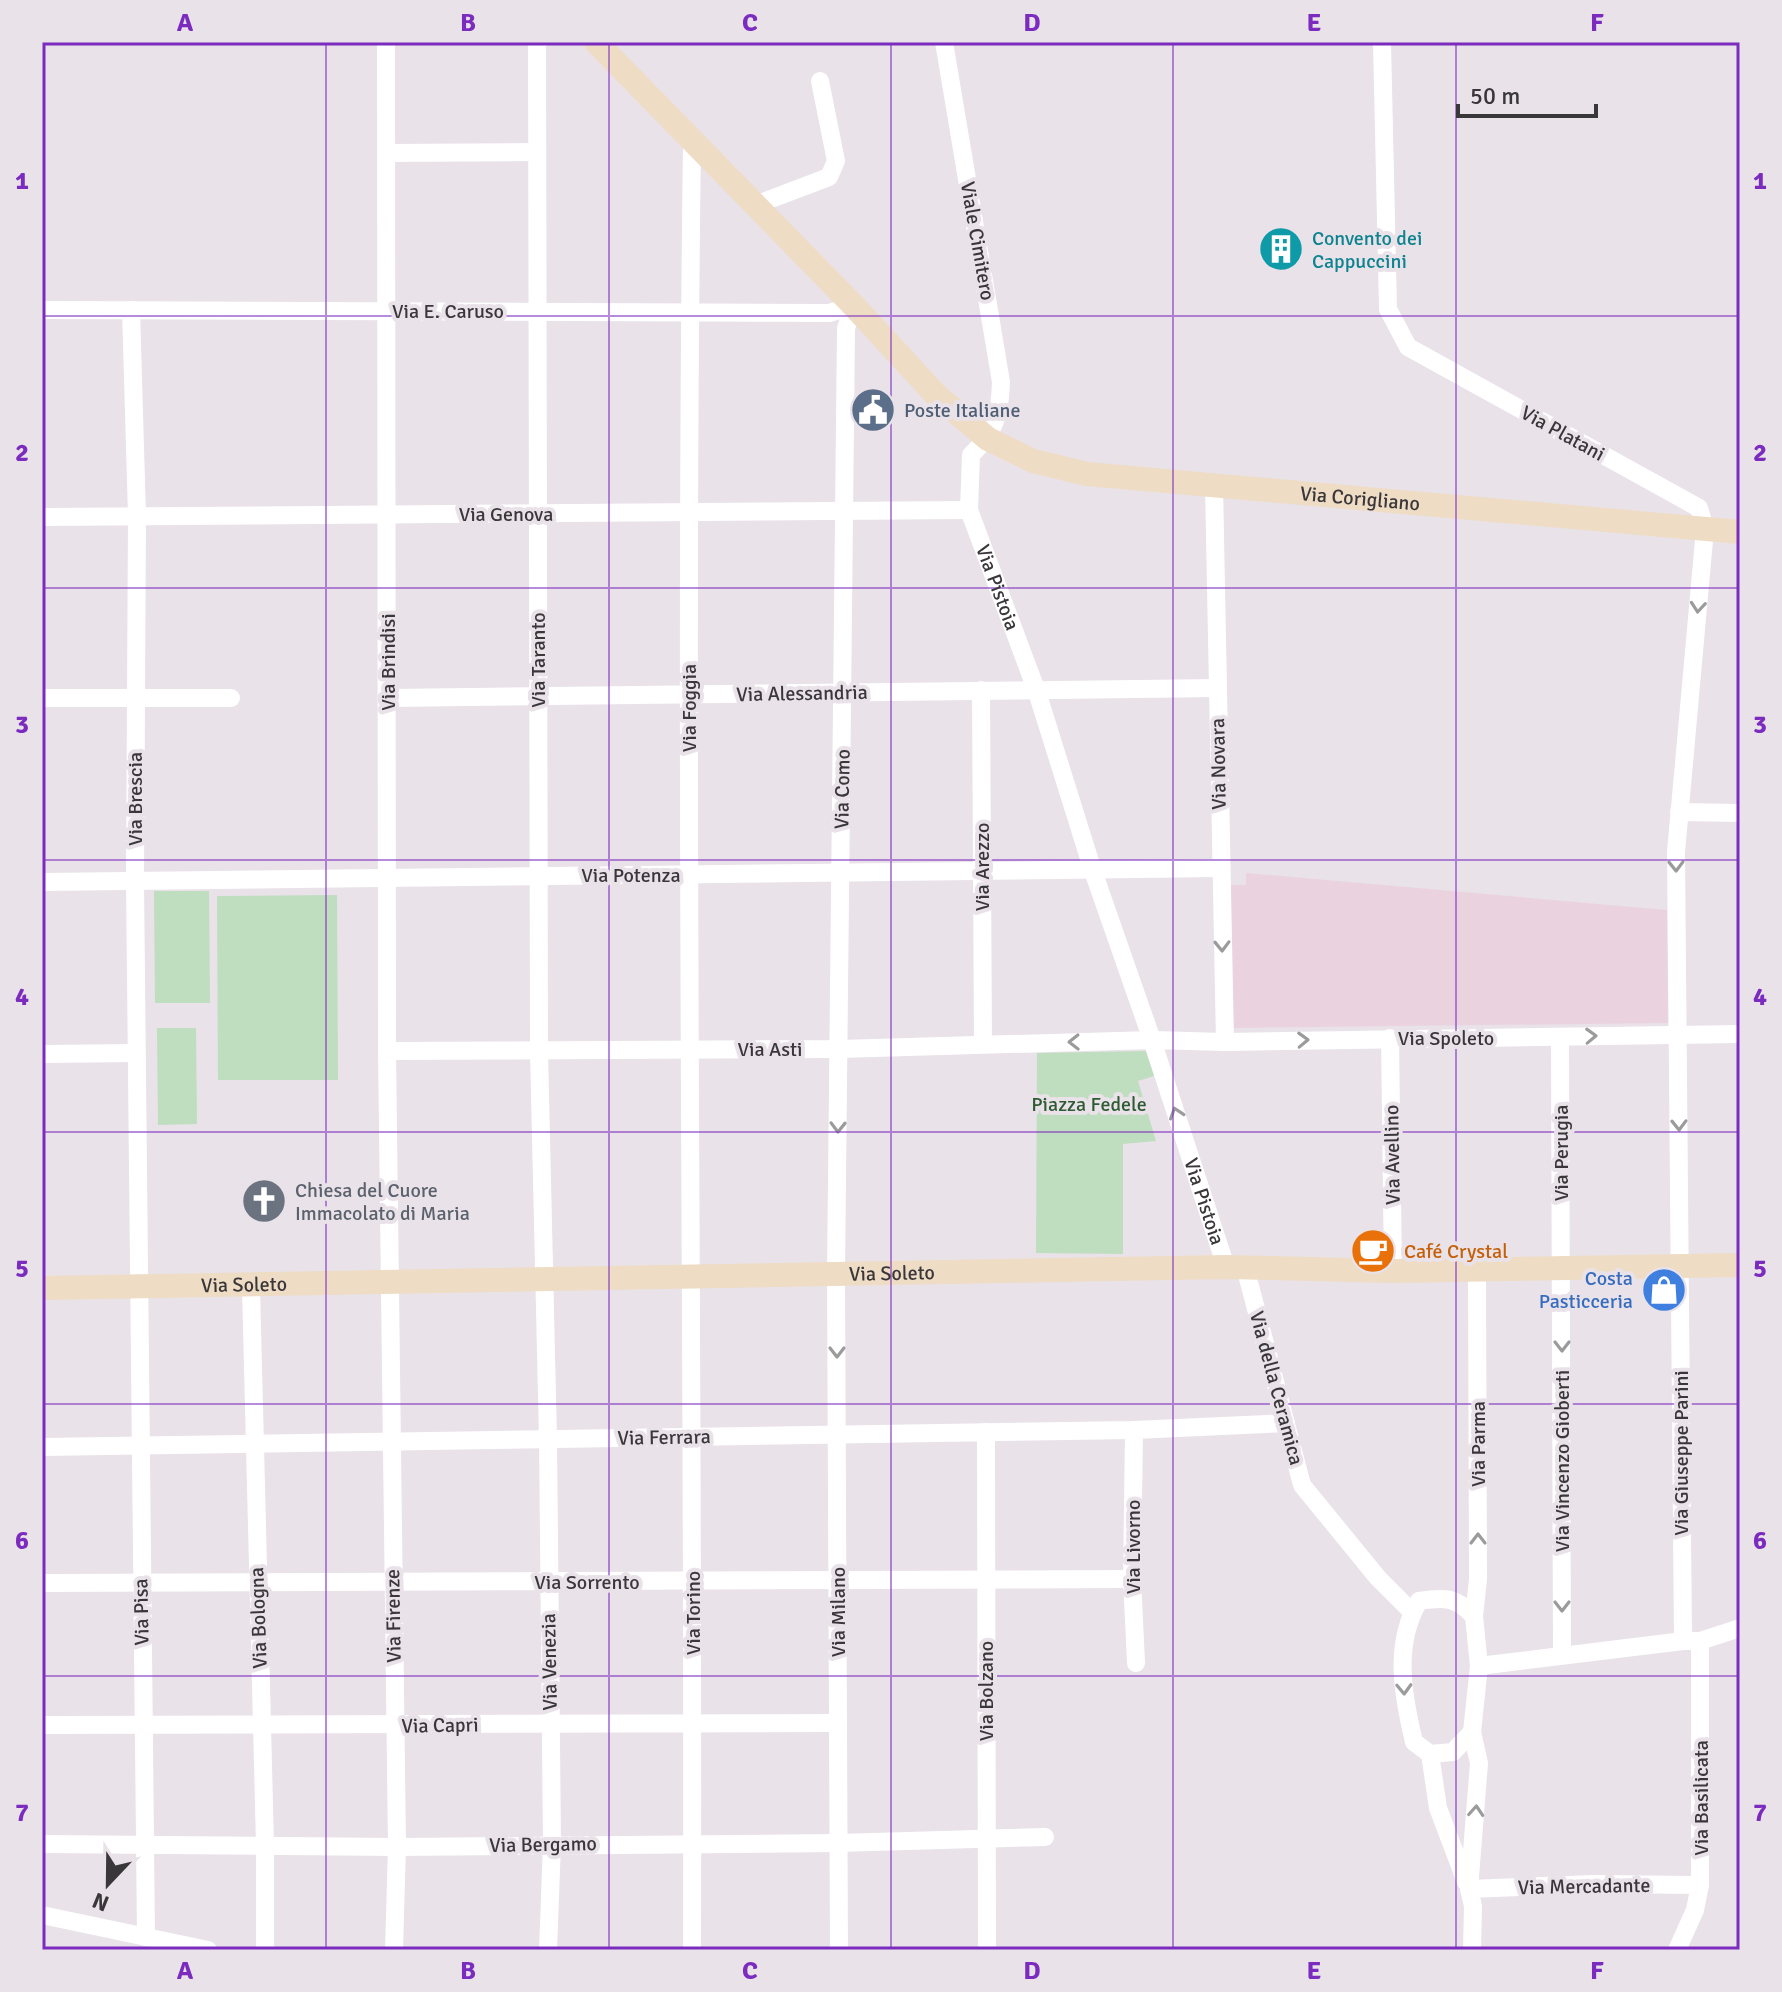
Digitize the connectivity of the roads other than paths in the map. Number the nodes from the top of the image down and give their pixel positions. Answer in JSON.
{"nodes":[{"id":1,"x":386,"y":42,"type":"edge"},
{"id":2,"x":537,"y":42,"type":"edge"},
{"id":3,"x":596,"y":42,"type":"edge"},
{"id":4,"x":944,"y":42,"type":"edge"},
{"id":5,"x":1382,"y":42,"type":"edge"},
{"id":6,"x":820,"y":81,"type":"dead end"},
{"id":7,"x":692,"y":141,"type":"junction"},
{"id":8,"x":536,"y":152,"type":"junction"},
{"id":9,"x":386,"y":153,"type":"junction"},
{"id":10,"x":755,"y":205,"type":"junction"},
{"id":11,"x":854,"y":306,"type":"junction"},
{"id":12,"x":42,"y":310,"type":"edge"},
{"id":13,"x":131,"y":310,"type":"junction"},
{"id":14,"x":387,"y":311,"type":"junction"},
{"id":15,"x":536,"y":311,"type":"junction"},
{"id":16,"x":690,"y":312,"type":"junction"},
{"id":17,"x":988,"y":439,"type":"junction"},
{"id":18,"x":1214,"y":485,"type":"junction"},
{"id":19,"x":969,"y":510,"type":"junction"},
{"id":20,"x":843,"y":511,"type":"junction"},
{"id":21,"x":690,"y":512,"type":"junction"},
{"id":22,"x":538,"y":513,"type":"junction"},
{"id":23,"x":387,"y":515,"type":"junction"},
{"id":24,"x":137,"y":516,"type":"junction"},
{"id":25,"x":42,"y":517,"type":"edge"},
{"id":26,"x":1705,"y":529,"type":"junction"},
{"id":27,"x":1740,"y":532,"type":"edge"},
{"id":28,"x":1217,"y":688,"type":"junction"},
{"id":29,"x":981,"y":690,"type":"junction"},
{"id":30,"x":1037,"y":692,"type":"junction"},
{"id":31,"x":844,"y":693,"type":"junction"},
{"id":32,"x":688,"y":694,"type":"junction"},
{"id":33,"x":538,"y":696,"type":"junction"},
{"id":34,"x":136,"y":697,"type":"junction"},
{"id":35,"x":42,"y":698,"type":"edge"},
{"id":36,"x":231,"y":698,"type":"dead end"},
{"id":37,"x":388,"y":698,"type":"junction"},
{"id":38,"x":1679,"y":812,"type":"junction"},
{"id":39,"x":1740,"y":813,"type":"edge"},
{"id":40,"x":1220,"y":868,"type":"junction"},
{"id":41,"x":982,"y":871,"type":"junction"},
{"id":42,"x":1093,"y":871,"type":"junction"},
{"id":43,"x":842,"y":872,"type":"junction"},
{"id":44,"x":690,"y":875,"type":"junction"},
{"id":45,"x":540,"y":876,"type":"junction"},
{"id":46,"x":388,"y":878,"type":"junction"},
{"id":47,"x":135,"y":881,"type":"junction"},
{"id":48,"x":42,"y":882,"type":"edge"},
{"id":49,"x":1678,"y":1034,"type":"junction"},
{"id":50,"x":1740,"y":1034,"type":"edge"},
{"id":51,"x":1560,"y":1037,"type":"junction"},
{"id":52,"x":1390,"y":1038,"type":"junction"},
{"id":53,"x":1152,"y":1040,"type":"junction"},
{"id":54,"x":1225,"y":1042,"type":"junction"},
{"id":55,"x":983,"y":1044,"type":"junction"},
{"id":56,"x":840,"y":1049,"type":"junction"},
{"id":57,"x":690,"y":1050,"type":"junction"},
{"id":58,"x":387,"y":1051,"type":"junction"},
{"id":59,"x":539,"y":1051,"type":"junction"},
{"id":60,"x":136,"y":1053,"type":"junction"},
{"id":61,"x":42,"y":1054,"type":"edge"},
{"id":62,"x":1740,"y":1265,"type":"edge"},
{"id":63,"x":1680,"y":1266,"type":"junction"},
{"id":64,"x":1235,"y":1267,"type":"junction"},
{"id":65,"x":1561,"y":1268,"type":"junction"},
{"id":66,"x":1393,"y":1271,"type":"junction"},
{"id":67,"x":1477,"y":1271,"type":"junction"},
{"id":68,"x":836,"y":1274,"type":"junction"},
{"id":69,"x":692,"y":1276,"type":"junction"},
{"id":70,"x":544,"y":1279,"type":"junction"},
{"id":71,"x":390,"y":1282,"type":"junction"},
{"id":72,"x":139,"y":1287,"type":"junction"},
{"id":73,"x":251,"y":1287,"type":"junction"},
{"id":74,"x":42,"y":1288,"type":"edge"},
{"id":75,"x":1286,"y":1423,"type":"junction"},
{"id":76,"x":1134,"y":1430,"type":"junction"},
{"id":77,"x":986,"y":1432,"type":"junction"},
{"id":78,"x":837,"y":1434,"type":"junction"},
{"id":79,"x":692,"y":1437,"type":"junction"},
{"id":80,"x":548,"y":1439,"type":"junction"},
{"id":81,"x":390,"y":1442,"type":"junction"},
{"id":82,"x":253,"y":1444,"type":"junction"},
{"id":83,"x":140,"y":1446,"type":"junction"},
{"id":84,"x":42,"y":1447,"type":"edge"},
{"id":85,"x":1132,"y":1579,"type":"junction"},
{"id":86,"x":987,"y":1580,"type":"junction"},
{"id":87,"x":693,"y":1581,"type":"junction"},
{"id":88,"x":837,"y":1581,"type":"junction"},
{"id":89,"x":548,"y":1582,"type":"junction"},
{"id":90,"x":42,"y":1583,"type":"edge"},
{"id":91,"x":257,"y":1583,"type":"junction"},
{"id":92,"x":392,"y":1583,"type":"junction"},
{"id":93,"x":141,"y":1584,"type":"junction"},
{"id":94,"x":1412,"y":1612,"type":"junction"},
{"id":95,"x":1474,"y":1616,"type":"junction"},
{"id":96,"x":1740,"y":1628,"type":"edge"},
{"id":97,"x":1692,"y":1641,"type":"junction"},
{"id":98,"x":1562,"y":1655,"type":"junction"},
{"id":99,"x":1136,"y":1663,"type":"dead end"},
{"id":100,"x":1479,"y":1666,"type":"junction"},
{"id":101,"x":693,"y":1722,"type":"junction"},
{"id":102,"x":550,"y":1723,"type":"junction"},
{"id":103,"x":838,"y":1723,"type":"junction"},
{"id":104,"x":42,"y":1725,"type":"edge"},
{"id":105,"x":395,"y":1725,"type":"junction"},
{"id":106,"x":143,"y":1726,"type":"junction"},
{"id":107,"x":262,"y":1726,"type":"junction"},
{"id":108,"x":1472,"y":1732,"type":"junction"},
{"id":109,"x":1430,"y":1754,"type":"junction"},
{"id":110,"x":1045,"y":1837,"type":"dead end"},
{"id":111,"x":985,"y":1838,"type":"junction"},
{"id":112,"x":692,"y":1842,"type":"junction"},
{"id":113,"x":145,"y":1843,"type":"junction"},
{"id":114,"x":839,"y":1843,"type":"junction"},
{"id":115,"x":42,"y":1844,"type":"edge"},
{"id":116,"x":552,"y":1844,"type":"junction"},
{"id":117,"x":265,"y":1845,"type":"junction"},
{"id":118,"x":397,"y":1847,"type":"junction"},
{"id":119,"x":1700,"y":1885,"type":"junction"},
{"id":120,"x":1469,"y":1889,"type":"junction"},
{"id":121,"x":42,"y":1915,"type":"edge"},
{"id":122,"x":146,"y":1937,"type":"junction"},
{"id":123,"x":208,"y":1950,"type":"edge"},
{"id":124,"x":265,"y":1950,"type":"edge"},
{"id":125,"x":394,"y":1950,"type":"edge"},
{"id":126,"x":548,"y":1950,"type":"edge"},
{"id":127,"x":692,"y":1950,"type":"edge"},
{"id":128,"x":839,"y":1950,"type":"edge"},
{"id":129,"x":987,"y":1950,"type":"edge"},
{"id":130,"x":1472,"y":1950,"type":"edge"},
{"id":131,"x":1677,"y":1950,"type":"edge"}],
"edges":[{"from":1,"to":9,"type":"street","name":"Via Brindisi"},
{"from":2,"to":8,"type":"street","name":"Via Taranto"},
{"from":3,"to":7,"type":"street"},
{"from":4,"to":17,"type":"street","name":"Viale Cimitero"},
{"from":5,"to":26,"type":"street","name":"Via Platani"},
{"from":6,"to":10,"type":"street"},
{"from":7,"to":10,"type":"street"},
{"from":7,"to":16,"type":"street","name":"Via Foggia"},
{"from":8,"to":9,"type":"street"},
{"from":8,"to":15,"type":"street","name":"Via Taranto"},
{"from":9,"to":14,"type":"street","name":"Via Brindisi"},
{"from":10,"to":11,"type":"street"},
{"from":11,"to":16,"type":"street","name":"Via E. Caruso"},
{"from":11,"to":17,"type":"street"},
{"from":11,"to":20,"type":"street","name":"Via Como"},
{"from":12,"to":13,"type":"street","name":"Via E. Caruso"},
{"from":13,"to":14,"type":"street","name":"Via E. Caruso"},
{"from":13,"to":24,"type":"street","name":"Via Brescia"},
{"from":14,"to":15,"type":"street","name":"Via E. Caruso"},
{"from":14,"to":23,"type":"street","name":"Via Brindisi"},
{"from":15,"to":16,"type":"street","name":"Via E. Caruso"},
{"from":15,"to":22,"type":"street","name":"Via Taranto"},
{"from":16,"to":21,"type":"street","name":"Via Foggia"},
{"from":17,"to":18,"type":"street","name":"Via Corigliano"},
{"from":17,"to":19,"type":"street","name":"Via Pistoia"},
{"from":18,"to":26,"type":"street","name":"Via Corigliano"},
{"from":18,"to":28,"type":"street","name":"Via Novara"},
{"from":19,"to":20,"type":"street","name":"Via Genova"},
{"from":19,"to":30,"type":"street","name":"Via Pistoia"},
{"from":20,"to":21,"type":"street","name":"Via Genova"},
{"from":20,"to":31,"type":"street","name":"Via Como"},
{"from":21,"to":22,"type":"street","name":"Via Genova"},
{"from":21,"to":32,"type":"street","name":"Via Foggia"},
{"from":22,"to":23,"type":"street","name":"Via Genova"},
{"from":22,"to":33,"type":"street","name":"Via Taranto"},
{"from":23,"to":24,"type":"street","name":"Via Genova"},
{"from":23,"to":37,"type":"street","name":"Via Brindisi"},
{"from":24,"to":25,"type":"street","name":"Via Genova"},
{"from":24,"to":34,"type":"street","name":"Via Brescia"},
{"from":26,"to":27,"type":"street","name":"Via Corigliano"},
{"from":26,"to":38,"type":"street","name":"Via Giuseppe Parini","one_way":true},
{"from":28,"to":30,"type":"street","name":"Via Alessandria"},
{"from":28,"to":40,"type":"street","name":"Via Novara"},
{"from":29,"to":30,"type":"street","name":"Via Alessandria"},
{"from":29,"to":31,"type":"street","name":"Via Alessandria"},
{"from":29,"to":41,"type":"street","name":"Via Arezzo"},
{"from":30,"to":42,"type":"street","name":"Via Pistoia"},
{"from":31,"to":32,"type":"street","name":"Via Alessandria"},
{"from":31,"to":43,"type":"street","name":"Via Como"},
{"from":32,"to":33,"type":"street","name":"Via Alessandria"},
{"from":32,"to":44,"type":"street","name":"Via Foggia"},
{"from":33,"to":37,"type":"street","name":"Via Alessandria"},
{"from":33,"to":45,"type":"street","name":"Via Taranto"},
{"from":34,"to":35,"type":"street"},
{"from":34,"to":36,"type":"street"},
{"from":34,"to":47,"type":"street","name":"Via Brescia"},
{"from":37,"to":46,"type":"street","name":"Via Brindisi"},
{"from":38,"to":39,"type":"street"},
{"from":38,"to":49,"type":"street","name":"Via Giuseppe Parini","one_way":true},
{"from":40,"to":42,"type":"street","name":"Via Potenza"},
{"from":40,"to":54,"type":"street","name":"Via Novara","one_way":true},
{"from":41,"to":42,"type":"street","name":"Via Potenza"},
{"from":41,"to":43,"type":"street","name":"Via Potenza"},
{"from":41,"to":55,"type":"street","name":"Via Arezzo"},
{"from":42,"to":53,"type":"street","name":"Via Pistoia"},
{"from":43,"to":44,"type":"street","name":"Via Potenza"},
{"from":43,"to":56,"type":"street","name":"Via Como"},
{"from":44,"to":45,"type":"street","name":"Via Potenza"},
{"from":44,"to":57,"type":"street","name":"Via Foggia"},
{"from":45,"to":46,"type":"street","name":"Via Potenza"},
{"from":45,"to":59,"type":"street","name":"Via Taranto"},
{"from":46,"to":47,"type":"street","name":"Via Potenza"},
{"from":46,"to":58,"type":"street","name":"Via Brindisi"},
{"from":47,"to":48,"type":"street","name":"Via Potenza"},
{"from":47,"to":60,"type":"street","name":"Via Brescia"},
{"from":49,"to":50,"type":"street","name":"Via Spoleto"},
{"from":51,"to":49,"type":"street","name":"Via Spoleto","one_way":true},
{"from":49,"to":63,"type":"street","name":"Via Giuseppe Parini","one_way":true},
{"from":51,"to":52,"type":"street","name":"Via Spoleto"},
{"from":51,"to":65,"type":"street","name":"Via Perugia"},
{"from":54,"to":52,"type":"street","name":"Via Spoleto","one_way":true},
{"from":52,"to":66,"type":"street","name":"Via Avellino"},
{"from":53,"to":54,"type":"street","name":"Via Spoleto"},
{"from":53,"to":55,"type":"street","name":"Via Asti","one_way":true},
{"from":64,"to":53,"type":"street","name":"Via Pistoia","one_way":true},
{"from":55,"to":56,"type":"street","name":"Via Asti"},
{"from":56,"to":57,"type":"street","name":"Via Asti"},
{"from":56,"to":68,"type":"street","name":"Via Como","one_way":true},
{"from":57,"to":59,"type":"street","name":"Via Asti"},
{"from":57,"to":69,"type":"street","name":"Via Foggia"},
{"from":58,"to":59,"type":"street","name":"Via Asti"},
{"from":58,"to":71,"type":"street","name":"Via Brindisi"},
{"from":59,"to":70,"type":"street","name":"Via Taranto"},
{"from":60,"to":61,"type":"street"},
{"from":60,"to":72,"type":"street","name":"Via Brescia"},
{"from":62,"to":63,"type":"street","name":"Via Soleto"},
{"from":63,"to":65,"type":"street","name":"Via Soleto"},
{"from":63,"to":97,"type":"street","name":"Via Giuseppe Parini"},
{"from":64,"to":66,"type":"street","name":"Via Soleto"},
{"from":64,"to":68,"type":"street","name":"Via Soleto"},
{"from":64,"to":75,"type":"street","name":"Via della Ceramica"},
{"from":65,"to":67,"type":"street","name":"Via Soleto"},
{"from":65,"to":98,"type":"street","name":"Via Vincenzo Gioberti","one_way":true},
{"from":66,"to":67,"type":"street","name":"Via Soleto"},
{"from":95,"to":67,"type":"street","name":"Via Parma","one_way":true},
{"from":68,"to":69,"type":"street","name":"Via Soleto"},
{"from":68,"to":78,"type":"street","name":"Via Milano","one_way":true},
{"from":69,"to":70,"type":"street","name":"Via Soleto"},
{"from":69,"to":79,"type":"street","name":"Via Torino"},
{"from":70,"to":71,"type":"street","name":"Via Soleto"},
{"from":70,"to":80,"type":"street","name":"Via Venezia"},
{"from":71,"to":73,"type":"street","name":"Via Soleto"},
{"from":71,"to":81,"type":"street","name":"Via Firenze"},
{"from":72,"to":73,"type":"street","name":"Via Soleto"},
{"from":72,"to":74,"type":"street","name":"Via Soleto"},
{"from":72,"to":83,"type":"street","name":"Via Pisa"},
{"from":73,"to":82,"type":"street","name":"Via Bologna"},
{"from":75,"to":76,"type":"street","name":"Via Ferrara"},
{"from":75,"to":94,"type":"street","name":"Via della Ceramica"},
{"from":76,"to":77,"type":"street","name":"Via Ferrara"},
{"from":76,"to":85,"type":"street","name":"Via Livorno"},
{"from":77,"to":78,"type":"street","name":"Via Ferrara"},
{"from":77,"to":86,"type":"street","name":"Via Bolzano"},
{"from":78,"to":79,"type":"street","name":"Via Ferrara"},
{"from":78,"to":88,"type":"street","name":"Via Milano"},
{"from":79,"to":80,"type":"street","name":"Via Ferrara"},
{"from":79,"to":87,"type":"street","name":"Via Torino"},
{"from":80,"to":81,"type":"street","name":"Via Ferrara"},
{"from":80,"to":89,"type":"street","name":"Via Venezia"},
{"from":81,"to":82,"type":"street","name":"Via Ferrara"},
{"from":81,"to":92,"type":"street","name":"Via Firenze"},
{"from":82,"to":83,"type":"street","name":"Via Ferrara"},
{"from":82,"to":91,"type":"street","name":"Via Bologna"},
{"from":83,"to":84,"type":"street","name":"Via Ferrara"},
{"from":83,"to":93,"type":"street","name":"Via Pisa"},
{"from":85,"to":86,"type":"street","name":"Via Sorrento"},
{"from":85,"to":99,"type":"street","name":"Via Livorno"},
{"from":86,"to":88,"type":"street","name":"Via Sorrento"},
{"from":86,"to":111,"type":"street","name":"Via Bolzano"},
{"from":87,"to":88,"type":"street","name":"Via Sorrento"},
{"from":87,"to":89,"type":"street","name":"Via Sorrento"},
{"from":87,"to":101,"type":"street","name":"Via Torino"},
{"from":88,"to":103,"type":"street","name":"Via Milano"},
{"from":89,"to":92,"type":"street","name":"Via Sorrento"},
{"from":89,"to":102,"type":"street","name":"Via Venezia"},
{"from":90,"to":93,"type":"street","name":"Via Sorrento"},
{"from":91,"to":92,"type":"street","name":"Via Sorrento"},
{"from":91,"to":93,"type":"street","name":"Via Sorrento"},
{"from":91,"to":107,"type":"street","name":"Via Bologna"},
{"from":92,"to":105,"type":"street","name":"Via Firenze"},
{"from":93,"to":106,"type":"street","name":"Via Pisa"},
{"from":94,"to":95,"type":"street"},
{"from":94,"to":109,"type":"street","one_way":true},
{"from":95,"to":100,"type":"street","name":"Via Parma"},
{"from":96,"to":97,"type":"street"},
{"from":97,"to":98,"type":"street"},
{"from":97,"to":119,"type":"street","name":"Via Basilicata"},
{"from":98,"to":100,"type":"street"},
{"from":100,"to":108,"type":"street","name":"Via Parma"},
{"from":101,"to":102,"type":"street","name":"Via Capri"},
{"from":101,"to":103,"type":"street","name":"Via Capri"},
{"from":101,"to":112,"type":"street","name":"Via Torino"},
{"from":102,"to":105,"type":"street","name":"Via Capri"},
{"from":102,"to":116,"type":"street","name":"Via Venezia"},
{"from":103,"to":114,"type":"street","name":"Via Milano"},
{"from":104,"to":106,"type":"street","name":"Via Capri"},
{"from":105,"to":107,"type":"street","name":"Via Capri"},
{"from":105,"to":118,"type":"street","name":"Via Firenze"},
{"from":106,"to":107,"type":"street","name":"Via Capri"},
{"from":106,"to":113,"type":"street","name":"Via Pisa"},
{"from":107,"to":117,"type":"street","name":"Via Bologna"},
{"from":108,"to":109,"type":"street"},
{"from":120,"to":108,"type":"street","name":"Via Parma","one_way":true},
{"from":109,"to":120,"type":"street"},
{"from":110,"to":111,"type":"street","name":"Via Bergamo"},
{"from":111,"to":114,"type":"street","name":"Via Bergamo"},
{"from":111,"to":129,"type":"street","name":"Via Bolzano"},
{"from":112,"to":114,"type":"street","name":"Via Bergamo"},
{"from":112,"to":116,"type":"street","name":"Via Bergamo"},
{"from":112,"to":127,"type":"street","name":"Via Torino"},
{"from":113,"to":115,"type":"street","name":"Via Bergamo"},
{"from":113,"to":117,"type":"street","name":"Via Bergamo"},
{"from":113,"to":122,"type":"street","name":"Via Pisa"},
{"from":114,"to":128,"type":"street","name":"Via Milano"},
{"from":116,"to":118,"type":"street","name":"Via Bergamo"},
{"from":116,"to":126,"type":"street","name":"Via Venezia"},
{"from":117,"to":118,"type":"street","name":"Via Bergamo"},
{"from":117,"to":124,"type":"street","name":"Via Bologna"},
{"from":118,"to":125,"type":"street","name":"Via Firenze"},
{"from":119,"to":120,"type":"street","name":"Via Mercadante"},
{"from":119,"to":131,"type":"street","name":"Via Basilicata"},
{"from":120,"to":130,"type":"street"},
{"from":121,"to":122,"type":"street"},
{"from":122,"to":123,"type":"street"}]}
